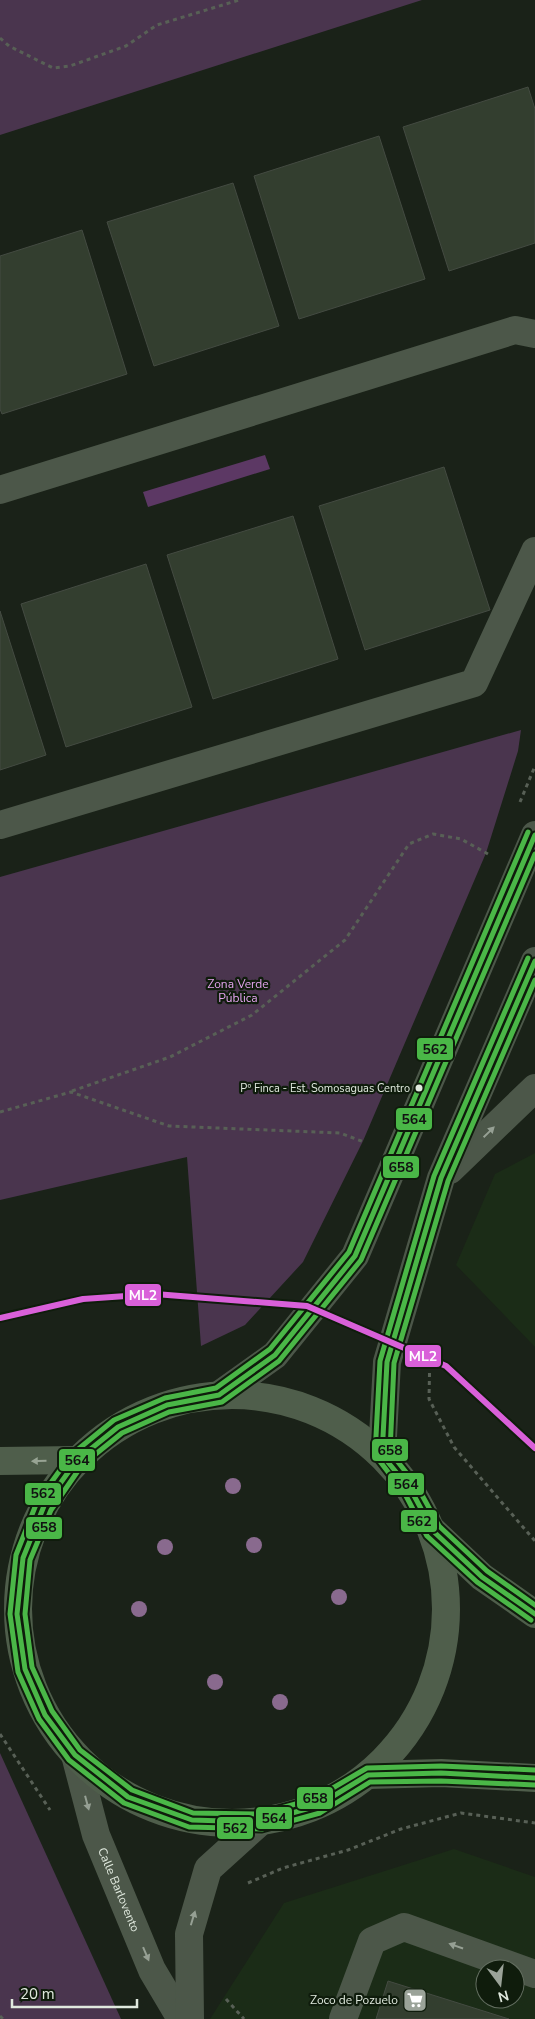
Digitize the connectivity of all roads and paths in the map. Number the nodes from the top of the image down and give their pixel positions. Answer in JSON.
{"nodes":[{"id":1,"x":238,"y":0,"type":"edge"},
{"id":2,"x":0,"y":38,"type":"edge"},
{"id":3,"x":535,"y":334,"type":"edge"},
{"id":4,"x":0,"y":490,"type":"edge"},
{"id":5,"x":535,"y":551,"type":"edge"},
{"id":6,"x":0,"y":825,"type":"edge"},
{"id":7,"x":535,"y":835,"type":"edge"},
{"id":8,"x":521,"y":868,"type":"junction"},
{"id":9,"x":535,"y":961,"type":"edge"},
{"id":10,"x":535,"y":1088,"type":"edge"},
{"id":11,"x":71,"y":1092,"type":"junction"},
{"id":12,"x":0,"y":1112,"type":"edge"},
{"id":13,"x":399,"y":1152,"type":"junction"},
{"id":14,"x":442,"y":1178,"type":"junction"},
{"id":15,"x":430,"y":1341,"type":"dead end"},
{"id":16,"x":220,"y":1395,"type":"junction"},
{"id":17,"x":382,"y":1455,"type":"junction"},
{"id":18,"x":77,"y":1460,"type":"junction"},
{"id":19,"x":0,"y":1461,"type":"edge"},
{"id":20,"x":433,"y":1531,"type":"junction"},
{"id":21,"x":535,"y":1541,"type":"edge"},
{"id":22,"x":535,"y":1614,"type":"edge"},
{"id":23,"x":0,"y":1652,"type":"edge"},
{"id":24,"x":25,"y":1669,"type":"junction"},
{"id":25,"x":74,"y":1756,"type":"junction"},
{"id":26,"x":368,"y":1775,"type":"junction"},
{"id":27,"x":535,"y":1778,"type":"edge"},
{"id":28,"x":260,"y":1822,"type":"junction"},
{"id":29,"x":535,"y":1823,"type":"edge"},
{"id":30,"x":243,"y":1886,"type":"dead end"},
{"id":31,"x":535,"y":1974,"type":"edge"},
{"id":32,"x":225,"y":1990,"type":"dead end"},
{"id":33,"x":0,"y":2016,"type":"edge"},
{"id":34,"x":4,"y":2019,"type":"edge"},
{"id":35,"x":180,"y":2019,"type":"edge"},
{"id":36,"x":190,"y":2019,"type":"edge"},
{"id":37,"x":244,"y":2019,"type":"edge"},
{"id":38,"x":343,"y":2019,"type":"edge"}],
"edges":[{"from":1,"to":2,"type":"path"},
{"from":3,"to":4,"type":"street"},
{"from":5,"to":6,"type":"street"},
{"from":7,"to":8,"type":"street"},
{"from":8,"to":11,"type":"path"},
{"from":8,"to":13,"type":"street"},
{"from":9,"to":14,"type":"street"},
{"from":14,"to":10,"type":"street","one_way":true},
{"from":11,"to":12,"type":"path"},
{"from":11,"to":13,"type":"path"},
{"from":13,"to":16,"type":"street"},
{"from":14,"to":17,"type":"street"},
{"from":15,"to":21,"type":"path"},
{"from":16,"to":17,"type":"highway"},
{"from":16,"to":18,"type":"highway"},
{"from":17,"to":20,"type":"highway"},
{"from":18,"to":19,"type":"highway","one_way":true},
{"from":18,"to":24,"type":"highway"},
{"from":20,"to":22,"type":"highway"},
{"from":20,"to":26,"type":"highway"},
{"from":23,"to":24,"type":"highway"},
{"from":24,"to":25,"type":"highway"},
{"from":25,"to":28,"type":"highway"},
{"from":25,"to":35,"type":"street","name":"Calle Barlovento","one_way":true},
{"from":26,"to":27,"type":"highway"},
{"from":26,"to":28,"type":"highway"},
{"from":36,"to":28,"type":"street","one_way":true},
{"from":29,"to":30,"type":"path"},
{"from":31,"to":38,"type":"street","one_way":true},
{"from":32,"to":37,"type":"path"},
{"from":33,"to":34,"type":"path"}]}
